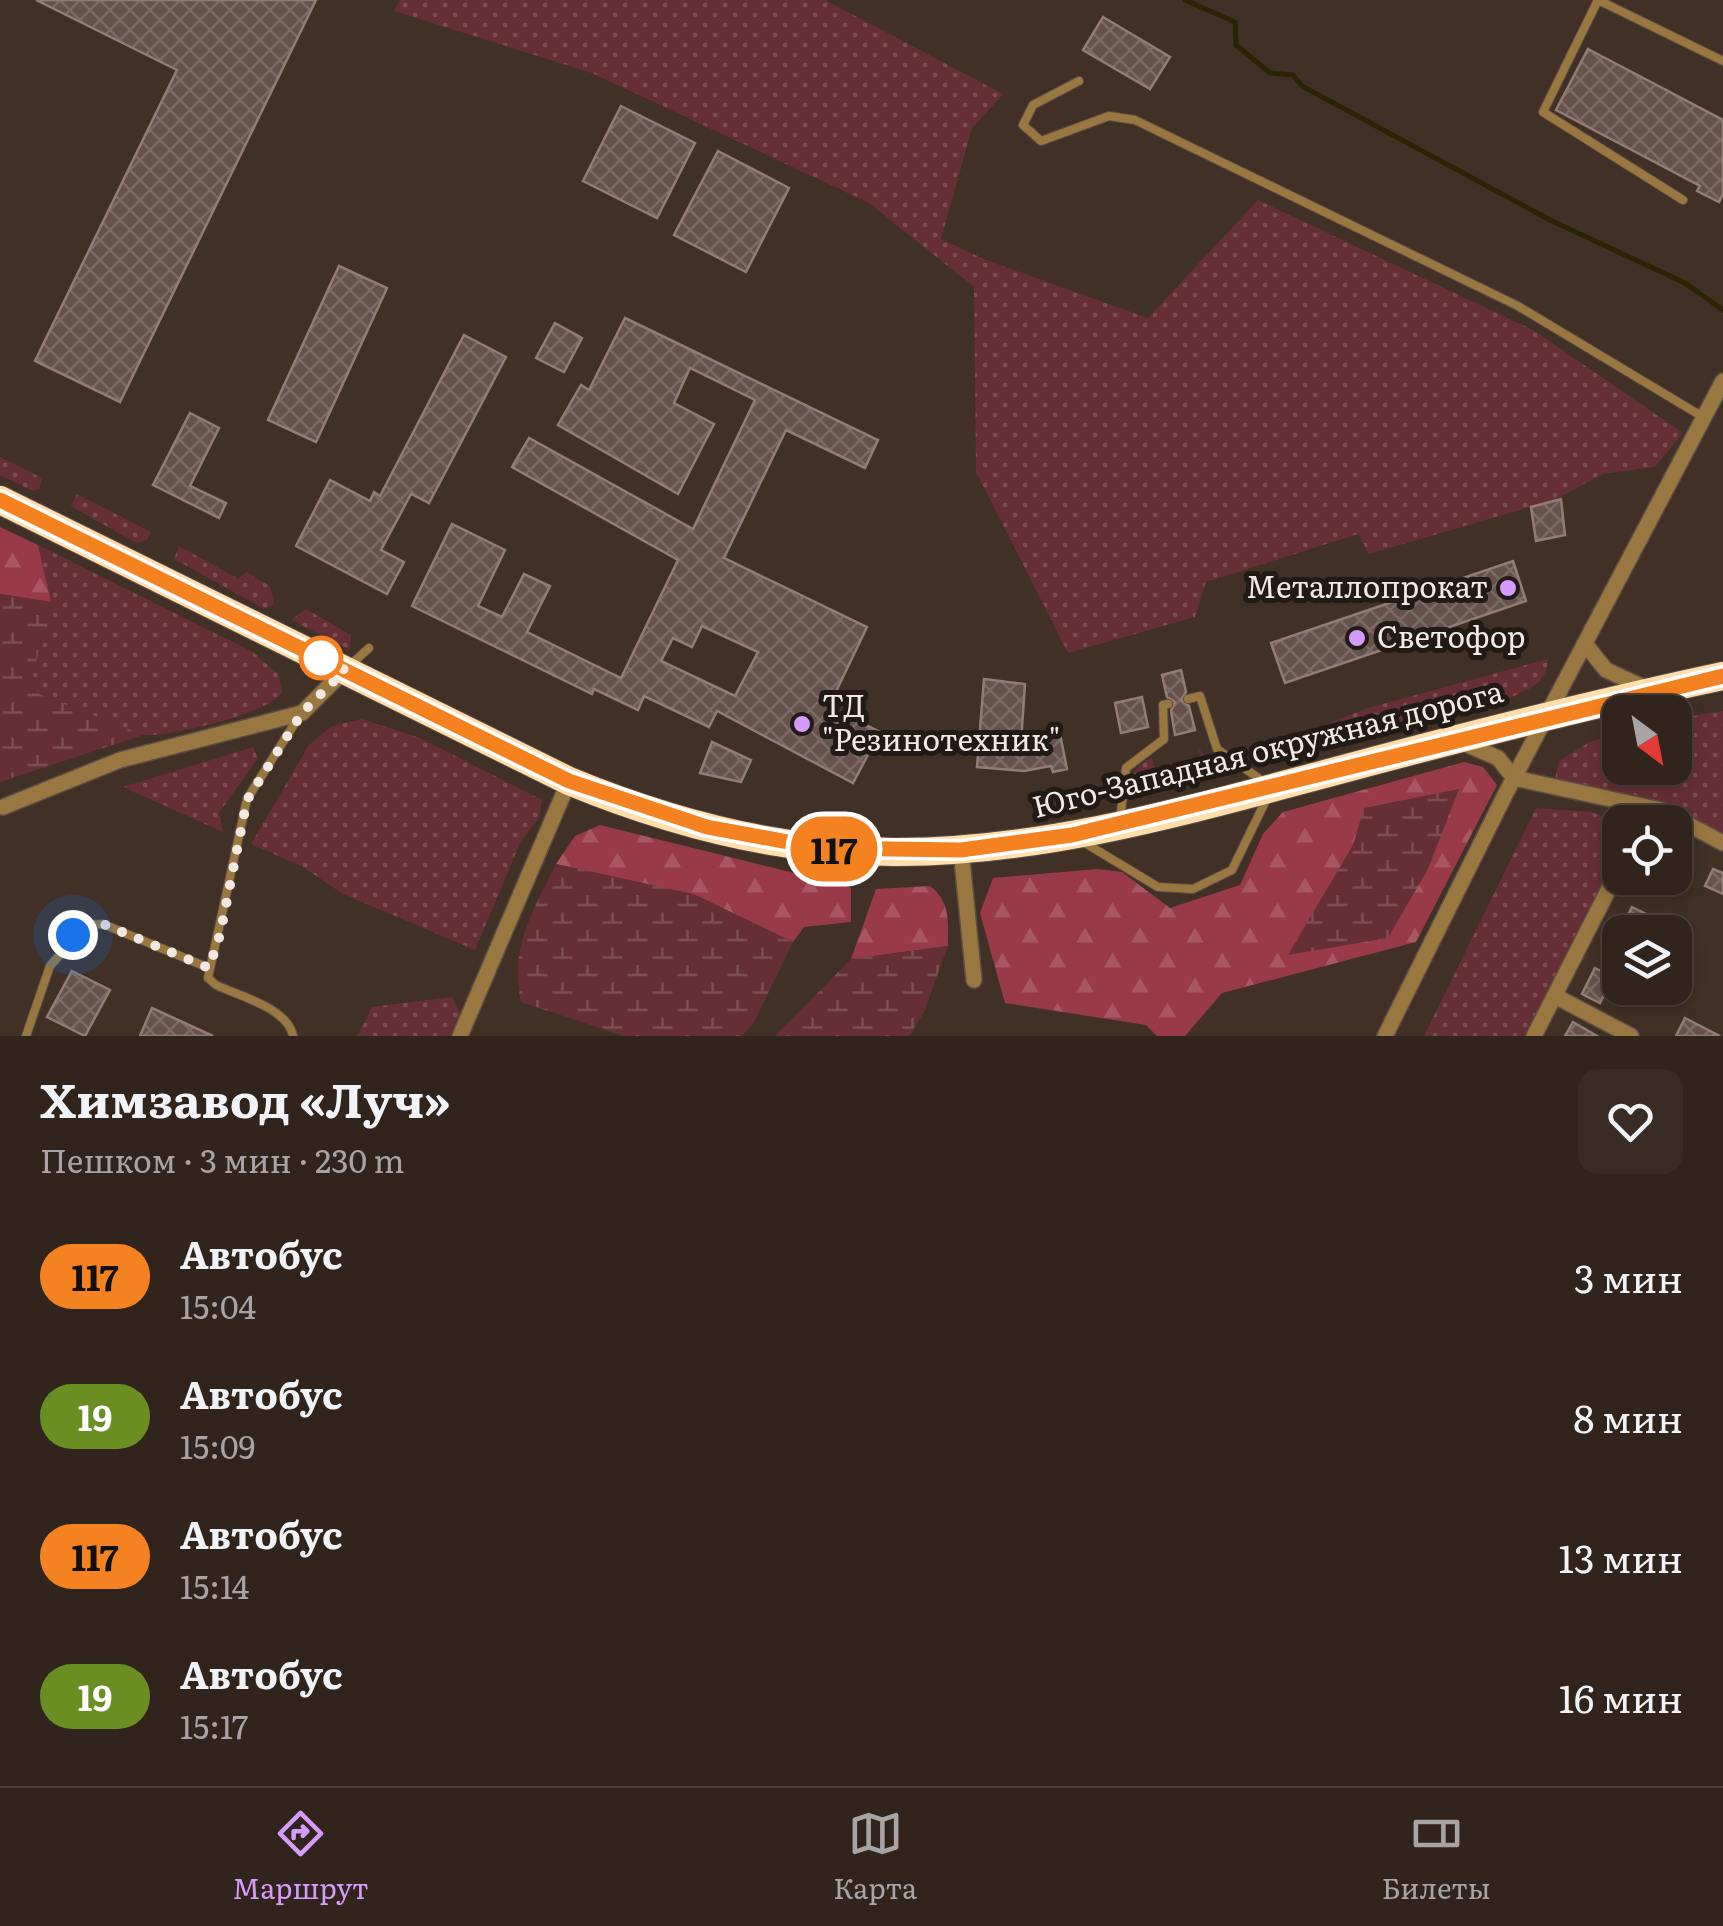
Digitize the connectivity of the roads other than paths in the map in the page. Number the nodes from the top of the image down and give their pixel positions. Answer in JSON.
{"nodes":[{"id":1,"x":1598,"y":0,"type":"edge"},
{"id":2,"x":1723,"y":62,"type":"edge"},
{"id":3,"x":1080,"y":81,"type":"dead end"},
{"id":4,"x":1683,"y":200,"type":"dead end"},
{"id":5,"x":1723,"y":382,"type":"edge"},
{"id":6,"x":1703,"y":417,"type":"junction"},
{"id":7,"x":0,"y":500,"type":"edge"},
{"id":8,"x":1586,"y":645,"type":"junction"},
{"id":9,"x":369,"y":648,"type":"dead end"},
{"id":10,"x":345,"y":670,"type":"junction"},
{"id":11,"x":1723,"y":676,"type":"edge"},
{"id":12,"x":1654,"y":691,"type":"junction"},
{"id":13,"x":1188,"y":699,"type":"dead end"},
{"id":14,"x":1168,"y":704,"type":"dead end"},
{"id":15,"x":302,"y":713,"type":"junction"},
{"id":16,"x":1547,"y":716,"type":"junction"},
{"id":17,"x":1453,"y":740,"type":"junction"},
{"id":18,"x":1514,"y":778,"type":"junction"},
{"id":19,"x":569,"y":781,"type":"junction"},
{"id":20,"x":1272,"y":788,"type":"junction"},
{"id":21,"x":1605,"y":805,"type":"edge"},
{"id":22,"x":1,"y":811,"type":"edge"},
{"id":23,"x":1120,"y":825,"type":"junction"},
{"id":24,"x":1692,"y":826,"type":"edge"},
{"id":25,"x":1072,"y":835,"type":"junction"},
{"id":26,"x":1723,"y":843,"type":"edge"},
{"id":27,"x":961,"y":850,"type":"junction"},
{"id":28,"x":1606,"y":895,"type":"edge"},
{"id":29,"x":209,"y":968,"type":"junction"},
{"id":30,"x":974,"y":980,"type":"dead end"},
{"id":31,"x":1555,"y":996,"type":"junction"},
{"id":32,"x":26,"y":1036,"type":"edge"},
{"id":33,"x":294,"y":1036,"type":"edge"},
{"id":34,"x":460,"y":1036,"type":"edge"},
{"id":35,"x":1385,"y":1036,"type":"edge"},
{"id":36,"x":1534,"y":1036,"type":"edge"},
{"id":37,"x":1632,"y":1036,"type":"edge"}],
"edges":[{"from":1,"to":2,"type":"lane"},
{"from":1,"to":4,"type":"lane"},
{"from":3,"to":6,"type":"lane"},
{"from":5,"to":6,"type":"street"},
{"from":6,"to":8,"type":"street"},
{"from":7,"to":10,"type":"highway","name":"Юго-Западная окружная дорога"},
{"from":8,"to":12,"type":"street"},
{"from":8,"to":16,"type":"street"},
{"from":9,"to":10,"type":"lane"},
{"from":10,"to":15,"type":"street"},
{"from":10,"to":19,"type":"highway","name":"Юго-Западная окружная дорога"},
{"from":11,"to":12,"type":"highway","name":"Юго-Западная окружная дорога"},
{"from":12,"to":16,"type":"highway","name":"Юго-Западная окружная дорога"},
{"from":13,"to":20,"type":"lane"},
{"from":14,"to":23,"type":"lane"},
{"from":15,"to":22,"type":"street"},
{"from":15,"to":29,"type":"lane"},
{"from":16,"to":17,"type":"highway","name":"Юго-Западная окружная дорога"},
{"from":16,"to":18,"type":"street"},
{"from":17,"to":18,"type":"street"},
{"from":17,"to":20,"type":"highway","name":"Юго-Западная окружная дорога"},
{"from":18,"to":21,"type":"street"},
{"from":18,"to":35,"type":"street"},
{"from":19,"to":27,"type":"highway","name":"Юго-Западная окружная дорога"},
{"from":19,"to":34,"type":"street"},
{"from":20,"to":23,"type":"highway","name":"Юго-Западная окружная дорога"},
{"from":20,"to":25,"type":"lane"},
{"from":23,"to":25,"type":"highway","name":"Юго-Западная окружная дорога"},
{"from":24,"to":26,"type":"street"},
{"from":25,"to":27,"type":"highway","name":"Юго-Западная окружная дорога"},
{"from":27,"to":30,"type":"street"},
{"from":28,"to":31,"type":"street"},
{"from":29,"to":32,"type":"lane"},
{"from":29,"to":33,"type":"lane"},
{"from":31,"to":36,"type":"street"},
{"from":31,"to":37,"type":"street"}]}
